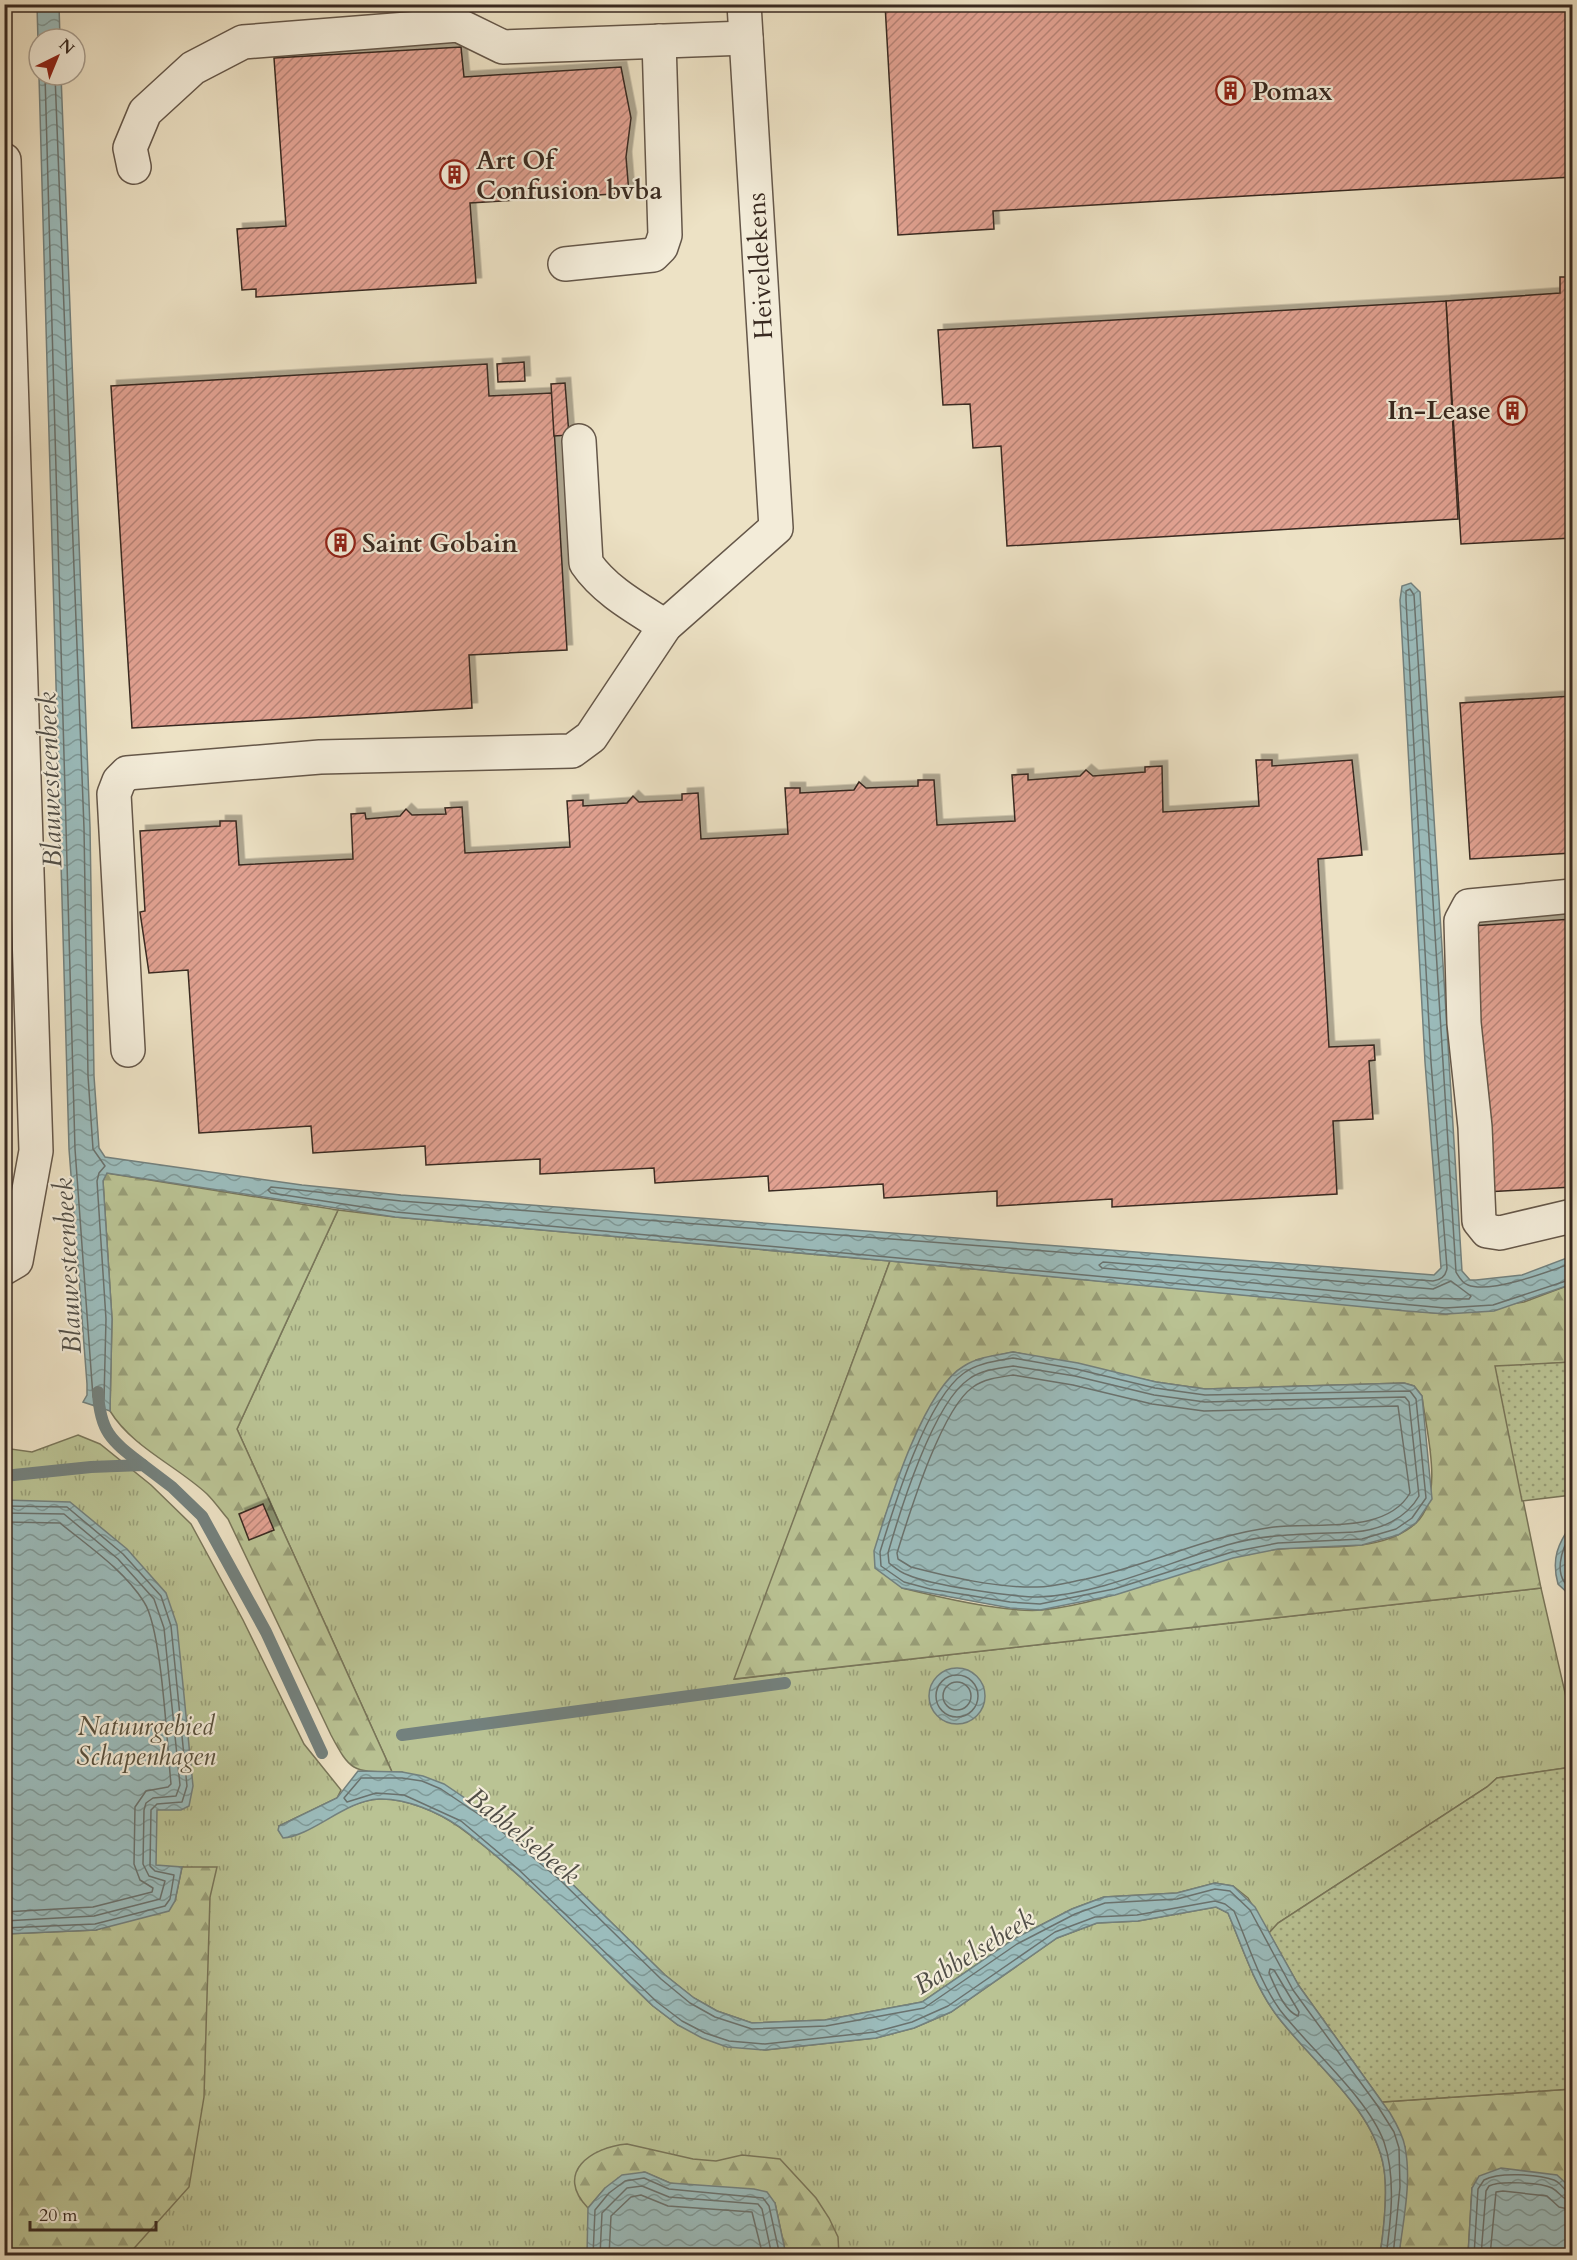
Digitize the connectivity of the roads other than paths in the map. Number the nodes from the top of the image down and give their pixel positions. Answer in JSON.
{"nodes":[{"id":1,"x":744,"y":4,"type":"edge"},
{"id":2,"x":746,"y":38,"type":"junction"},
{"id":3,"x":659,"y":41,"type":"junction"},
{"id":4,"x":4,"y":160,"type":"edge"},
{"id":5,"x":134,"y":167,"type":"dead end"},
{"id":6,"x":565,"y":264,"type":"dead end"},
{"id":7,"x":579,"y":441,"type":"dead end"},
{"id":8,"x":665,"y":626,"type":"junction"},
{"id":9,"x":1572,"y":896,"type":"edge"},
{"id":10,"x":128,"y":1050,"type":"dead end"},
{"id":11,"x":1572,"y":1216,"type":"edge"},
{"id":12,"x":4,"y":1269,"type":"edge"}],
"edges":[{"from":1,"to":2,"type":"street","name":"Heiveldekens"},
{"from":2,"to":3,"type":"street"},
{"from":2,"to":8,"type":"street","name":"Heiveldekens"},
{"from":3,"to":5,"type":"street"},
{"from":3,"to":6,"type":"street"},
{"from":4,"to":12,"type":"street"},
{"from":7,"to":8,"type":"street"},
{"from":8,"to":10,"type":"street"},
{"from":9,"to":11,"type":"street"}]}
